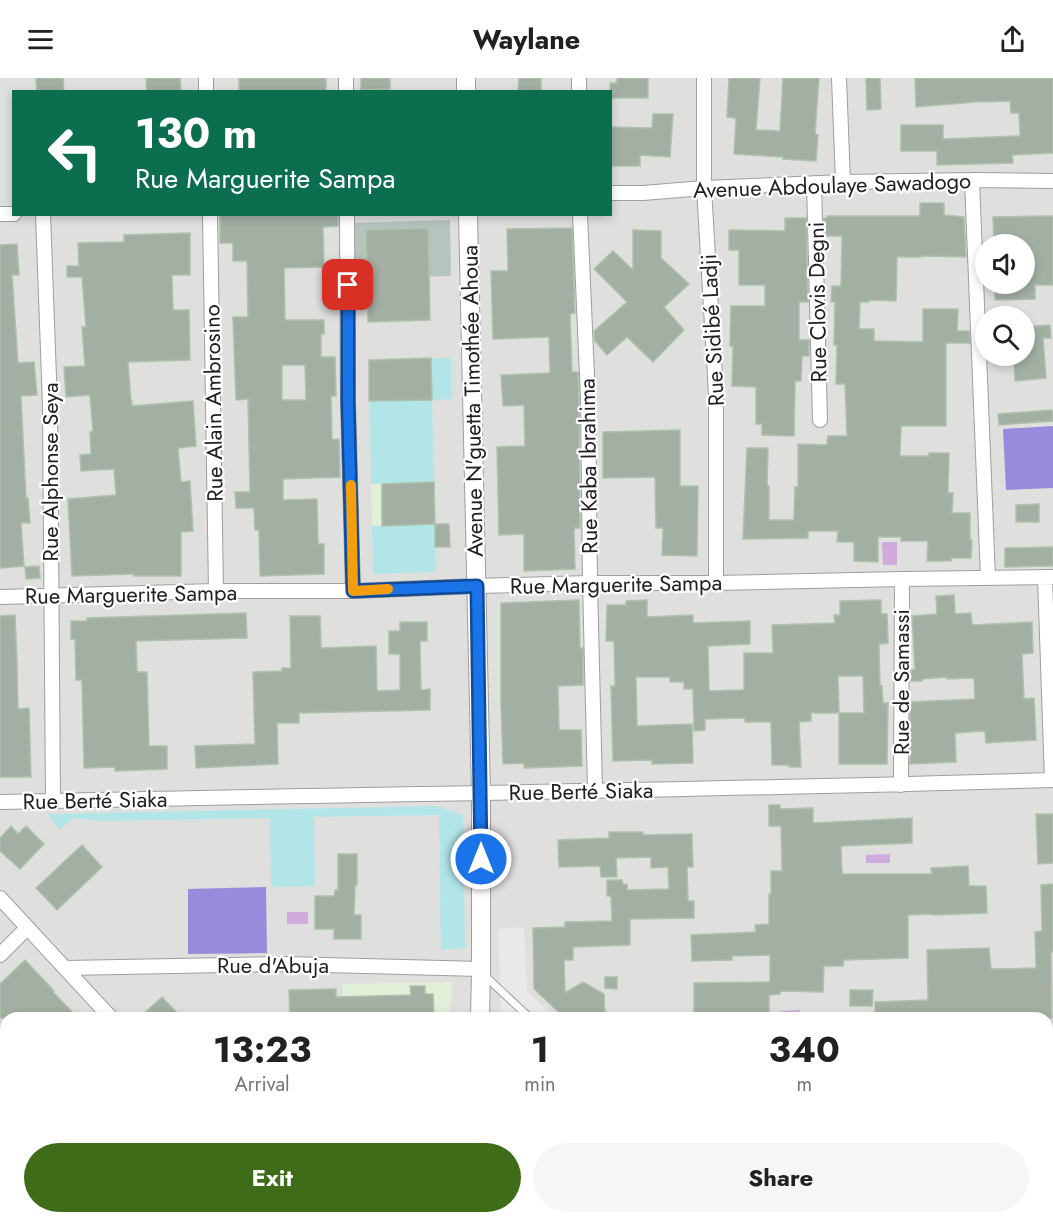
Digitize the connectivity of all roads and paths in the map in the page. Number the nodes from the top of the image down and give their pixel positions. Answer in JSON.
{"nodes":[{"id":1,"x":704,"y":78,"type":"edge"},
{"id":2,"x":839,"y":78,"type":"edge"},
{"id":3,"x":972,"y":180,"type":"junction"},
{"id":4,"x":1053,"y":181,"type":"edge"},
{"id":5,"x":843,"y":182,"type":"junction"},
{"id":6,"x":814,"y":183,"type":"junction"},
{"id":7,"x":704,"y":188,"type":"junction"},
{"id":8,"x":612,"y":193,"type":"edge"},
{"id":9,"x":43,"y":216,"type":"edge"},
{"id":10,"x":210,"y":216,"type":"edge"},
{"id":11,"x":347,"y":216,"type":"edge"},
{"id":12,"x":468,"y":216,"type":"edge"},
{"id":13,"x":580,"y":216,"type":"edge"},
{"id":14,"x":820,"y":420,"type":"dead end"},
{"id":15,"x":1049,"y":577,"type":"edge"},
{"id":16,"x":988,"y":578,"type":"junction"},
{"id":17,"x":902,"y":579,"type":"junction"},
{"id":18,"x":590,"y":583,"type":"junction"},
{"id":19,"x":716,"y":583,"type":"junction"},
{"id":20,"x":477,"y":586,"type":"junction"},
{"id":21,"x":216,"y":591,"type":"junction"},
{"id":22,"x":353,"y":591,"type":"junction"},
{"id":23,"x":51,"y":595,"type":"junction"},
{"id":24,"x":0,"y":597,"type":"edge"},
{"id":25,"x":1052,"y":780,"type":"edge"},
{"id":26,"x":901,"y":785,"type":"junction"},
{"id":27,"x":595,"y":790,"type":"junction"},
{"id":28,"x":481,"y":794,"type":"junction"},
{"id":29,"x":52,"y":801,"type":"junction"},
{"id":30,"x":0,"y":802,"type":"edge"},
{"id":31,"x":0,"y":898,"type":"edge"},
{"id":32,"x":27,"y":928,"type":"junction"},
{"id":33,"x":0,"y":955,"type":"edge"},
{"id":34,"x":65,"y":968,"type":"junction"},
{"id":35,"x":481,"y":970,"type":"junction"},
{"id":36,"x":105,"y":1012,"type":"edge"},
{"id":37,"x":480,"y":1012,"type":"edge"},
{"id":38,"x":524,"y":1012,"type":"edge"}],
"edges":[{"from":1,"to":7,"type":"street","name":"Rue Sidibé Ladji"},
{"from":2,"to":5,"type":"street"},
{"from":3,"to":4,"type":"street","name":"Avenue Abdoulaye Sawadogo"},
{"from":3,"to":5,"type":"street","name":"Avenue Abdoulaye Sawadogo"},
{"from":3,"to":16,"type":"street"},
{"from":5,"to":6,"type":"street","name":"Avenue Abdoulaye Sawadogo"},
{"from":6,"to":7,"type":"street","name":"Avenue Abdoulaye Sawadogo"},
{"from":6,"to":14,"type":"street","name":"Rue Clovis Degni"},
{"from":7,"to":8,"type":"street","name":"Avenue Abdoulaye Sawadogo"},
{"from":7,"to":19,"type":"street","name":"Rue Sidibé Ladji"},
{"from":9,"to":23,"type":"street","name":"Rue Alphonse Seya"},
{"from":10,"to":21,"type":"street","name":"Rue Alain Ambrosino"},
{"from":11,"to":22,"type":"street"},
{"from":12,"to":20,"type":"street","name":"Avenue N'guetta Timothée Ahoua"},
{"from":13,"to":18,"type":"street","name":"Rue Kaba Ibrahima"},
{"from":15,"to":16,"type":"street","name":"Rue Marguerite Sampa"},
{"from":15,"to":25,"type":"street"},
{"from":16,"to":17,"type":"street","name":"Rue Marguerite Sampa"},
{"from":17,"to":19,"type":"street","name":"Rue Marguerite Sampa"},
{"from":17,"to":26,"type":"street","name":"Rue de Samassi"},
{"from":18,"to":19,"type":"street","name":"Rue Marguerite Sampa"},
{"from":18,"to":20,"type":"street","name":"Rue Marguerite Sampa"},
{"from":18,"to":27,"type":"street","name":"Rue Kaba Ibrahima"},
{"from":20,"to":22,"type":"street","name":"Rue Marguerite Sampa"},
{"from":20,"to":28,"type":"street","name":"Avenue N'guetta Timothée Ahoua"},
{"from":21,"to":22,"type":"street","name":"Rue Marguerite Sampa"},
{"from":21,"to":23,"type":"street","name":"Rue Marguerite Sampa"},
{"from":23,"to":24,"type":"street","name":"Rue Marguerite Sampa"},
{"from":23,"to":29,"type":"street","name":"Rue Alphonse Seya"},
{"from":25,"to":26,"type":"street","name":"Rue Berté Siaka"},
{"from":26,"to":27,"type":"street","name":"Rue Berté Siaka"},
{"from":27,"to":28,"type":"street","name":"Rue Berté Siaka"},
{"from":28,"to":29,"type":"street","name":"Rue Berté Siaka"},
{"from":28,"to":35,"type":"street","name":"Avenue N'guetta Timothée Ahoua"},
{"from":29,"to":30,"type":"street","name":"Rue Berté Siaka"},
{"from":31,"to":32,"type":"street"},
{"from":32,"to":33,"type":"street"},
{"from":32,"to":34,"type":"street"},
{"from":34,"to":35,"type":"street","name":"Rue d'Abuja"},
{"from":34,"to":36,"type":"street"},
{"from":35,"to":37,"type":"street","name":"Avenue N'guetta Timothée Ahoua"},
{"from":35,"to":38,"type":"lane"}]}
